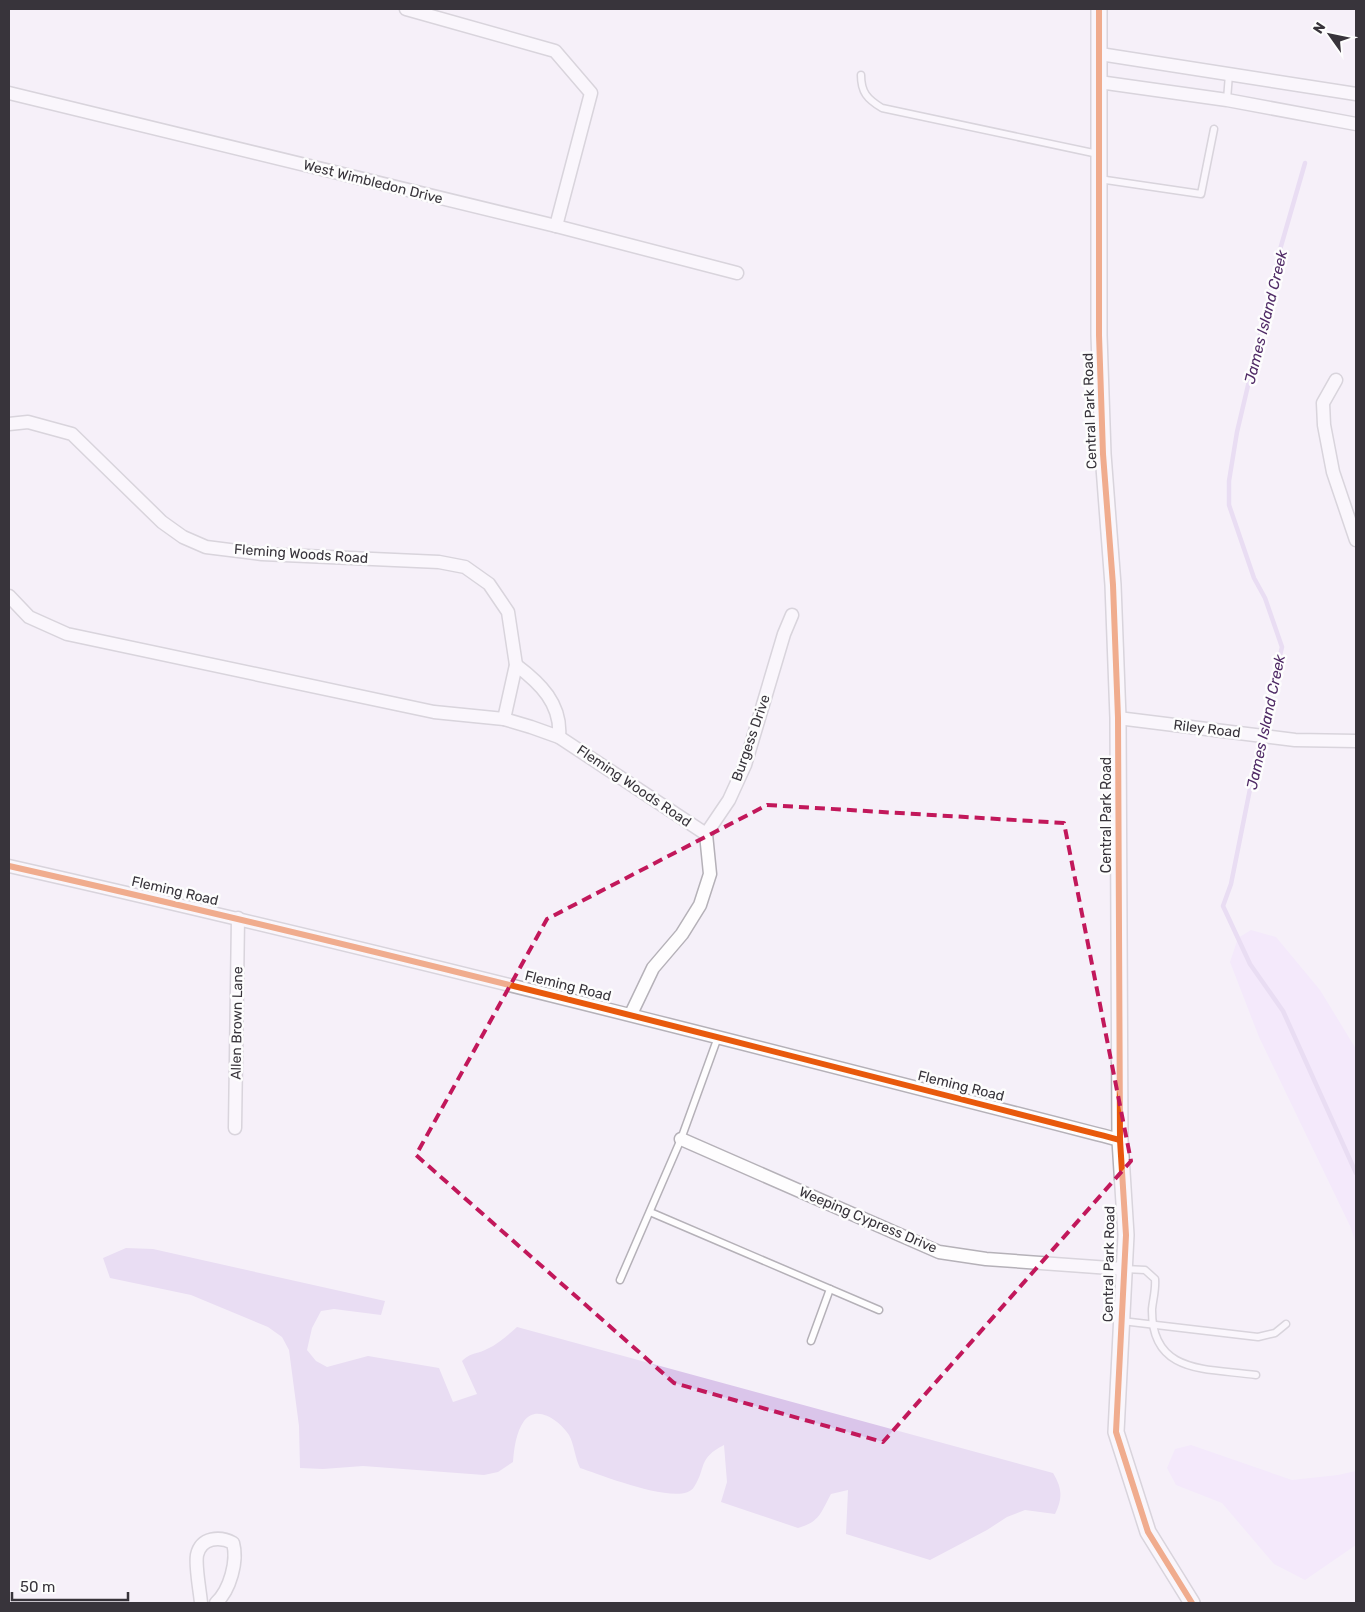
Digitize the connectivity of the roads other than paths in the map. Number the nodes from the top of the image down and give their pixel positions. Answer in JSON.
{"nodes":[{"id":1,"x":406,"y":9,"type":"edge"},
{"id":2,"x":1099,"y":9,"type":"edge"},
{"id":3,"x":1100,"y":54,"type":"junction"},
{"id":4,"x":1229,"y":74,"type":"junction"},
{"id":5,"x":860,"y":75,"type":"dead end"},
{"id":6,"x":1099,"y":82,"type":"junction"},
{"id":7,"x":9,"y":93,"type":"edge"},
{"id":8,"x":1356,"y":94,"type":"edge"},
{"id":9,"x":1227,"y":100,"type":"junction"},
{"id":10,"x":1356,"y":124,"type":"edge"},
{"id":11,"x":1214,"y":129,"type":"dead end"},
{"id":12,"x":1098,"y":154,"type":"junction"},
{"id":13,"x":1098,"y":179,"type":"junction"},
{"id":14,"x":556,"y":226,"type":"junction"},
{"id":15,"x":737,"y":273,"type":"dead end"},
{"id":16,"x":1336,"y":380,"type":"dead end"},
{"id":17,"x":9,"y":424,"type":"edge"},
{"id":18,"x":1356,"y":540,"type":"edge"},
{"id":19,"x":9,"y":596,"type":"edge"},
{"id":20,"x":792,"y":615,"type":"dead end"},
{"id":21,"x":516,"y":665,"type":"junction"},
{"id":22,"x":1118,"y":718,"type":"junction"},
{"id":23,"x":504,"y":719,"type":"junction"},
{"id":24,"x":559,"y":737,"type":"junction"},
{"id":25,"x":1356,"y":741,"type":"edge"},
{"id":26,"x":706,"y":834,"type":"junction"},
{"id":27,"x":9,"y":866,"type":"edge"},
{"id":28,"x":238,"y":918,"type":"junction"},
{"id":29,"x":631,"y":1014,"type":"junction"},
{"id":30,"x":718,"y":1037,"type":"junction"},
{"id":31,"x":235,"y":1128,"type":"dead end"},
{"id":32,"x":681,"y":1139,"type":"junction"},
{"id":33,"x":1120,"y":1140,"type":"junction"},
{"id":34,"x":650,"y":1212,"type":"junction"},
{"id":35,"x":1124,"y":1269,"type":"junction"},
{"id":36,"x":620,"y":1280,"type":"dead end"},
{"id":37,"x":830,"y":1289,"type":"junction"},
{"id":38,"x":879,"y":1310,"type":"dead end"},
{"id":39,"x":1121,"y":1320,"type":"junction"},
{"id":40,"x":1154,"y":1324,"type":"junction"},
{"id":41,"x":1286,"y":1324,"type":"dead end"},
{"id":42,"x":811,"y":1341,"type":"dead end"},
{"id":43,"x":1256,"y":1376,"type":"dead end"},
{"id":44,"x":201,"y":1603,"type":"edge"},
{"id":45,"x":216,"y":1603,"type":"edge"},
{"id":46,"x":1192,"y":1603,"type":"edge"}],
"edges":[{"from":1,"to":14,"type":"street"},
{"from":2,"to":3,"type":"street","name":"Central Park Road"},
{"from":3,"to":4,"type":"street"},
{"from":3,"to":6,"type":"street","name":"Central Park Road"},
{"from":4,"to":8,"type":"street"},
{"from":4,"to":9,"type":"lane"},
{"from":5,"to":12,"type":"lane"},
{"from":6,"to":9,"type":"street"},
{"from":6,"to":12,"type":"street","name":"Central Park Road"},
{"from":7,"to":14,"type":"street","name":"West Wimbledon Drive"},
{"from":9,"to":10,"type":"street"},
{"from":11,"to":13,"type":"lane"},
{"from":12,"to":13,"type":"street","name":"Central Park Road"},
{"from":13,"to":22,"type":"street","name":"Central Park Road"},
{"from":14,"to":15,"type":"street","name":"West Wimbledon Drive"},
{"from":16,"to":18,"type":"street"},
{"from":17,"to":21,"type":"street","name":"Fleming Woods Road"},
{"from":19,"to":23,"type":"street","name":"Fleming Woods Road"},
{"from":20,"to":26,"type":"street","name":"Burgess Drive"},
{"from":21,"to":23,"type":"street","name":"Fleming Woods Road"},
{"from":21,"to":24,"type":"street"},
{"from":22,"to":25,"type":"street","name":"Riley Road"},
{"from":22,"to":33,"type":"street","name":"Central Park Road"},
{"from":23,"to":24,"type":"street","name":"Fleming Woods Road"},
{"from":24,"to":26,"type":"street","name":"Fleming Woods Road"},
{"from":26,"to":29,"type":"street"},
{"from":27,"to":28,"type":"street","name":"Fleming Road"},
{"from":28,"to":29,"type":"street","name":"Fleming Road"},
{"from":28,"to":31,"type":"street","name":"Allen Brown Lane"},
{"from":29,"to":30,"type":"street","name":"Fleming Road"},
{"from":30,"to":32,"type":"lane"},
{"from":30,"to":33,"type":"street","name":"Fleming Road"},
{"from":32,"to":34,"type":"lane"},
{"from":32,"to":35,"type":"street","name":"Weeping Cypress Drive"},
{"from":33,"to":35,"type":"street","name":"Central Park Road"},
{"from":34,"to":36,"type":"lane"},
{"from":34,"to":37,"type":"lane"},
{"from":35,"to":39,"type":"street","name":"Central Park Road"},
{"from":35,"to":40,"type":"lane"},
{"from":37,"to":38,"type":"lane"},
{"from":37,"to":42,"type":"lane"},
{"from":39,"to":40,"type":"lane"},
{"from":39,"to":46,"type":"street","name":"Central Park Road"},
{"from":40,"to":41,"type":"lane"},
{"from":40,"to":43,"type":"lane"},
{"from":44,"to":45,"type":"street"}]}
